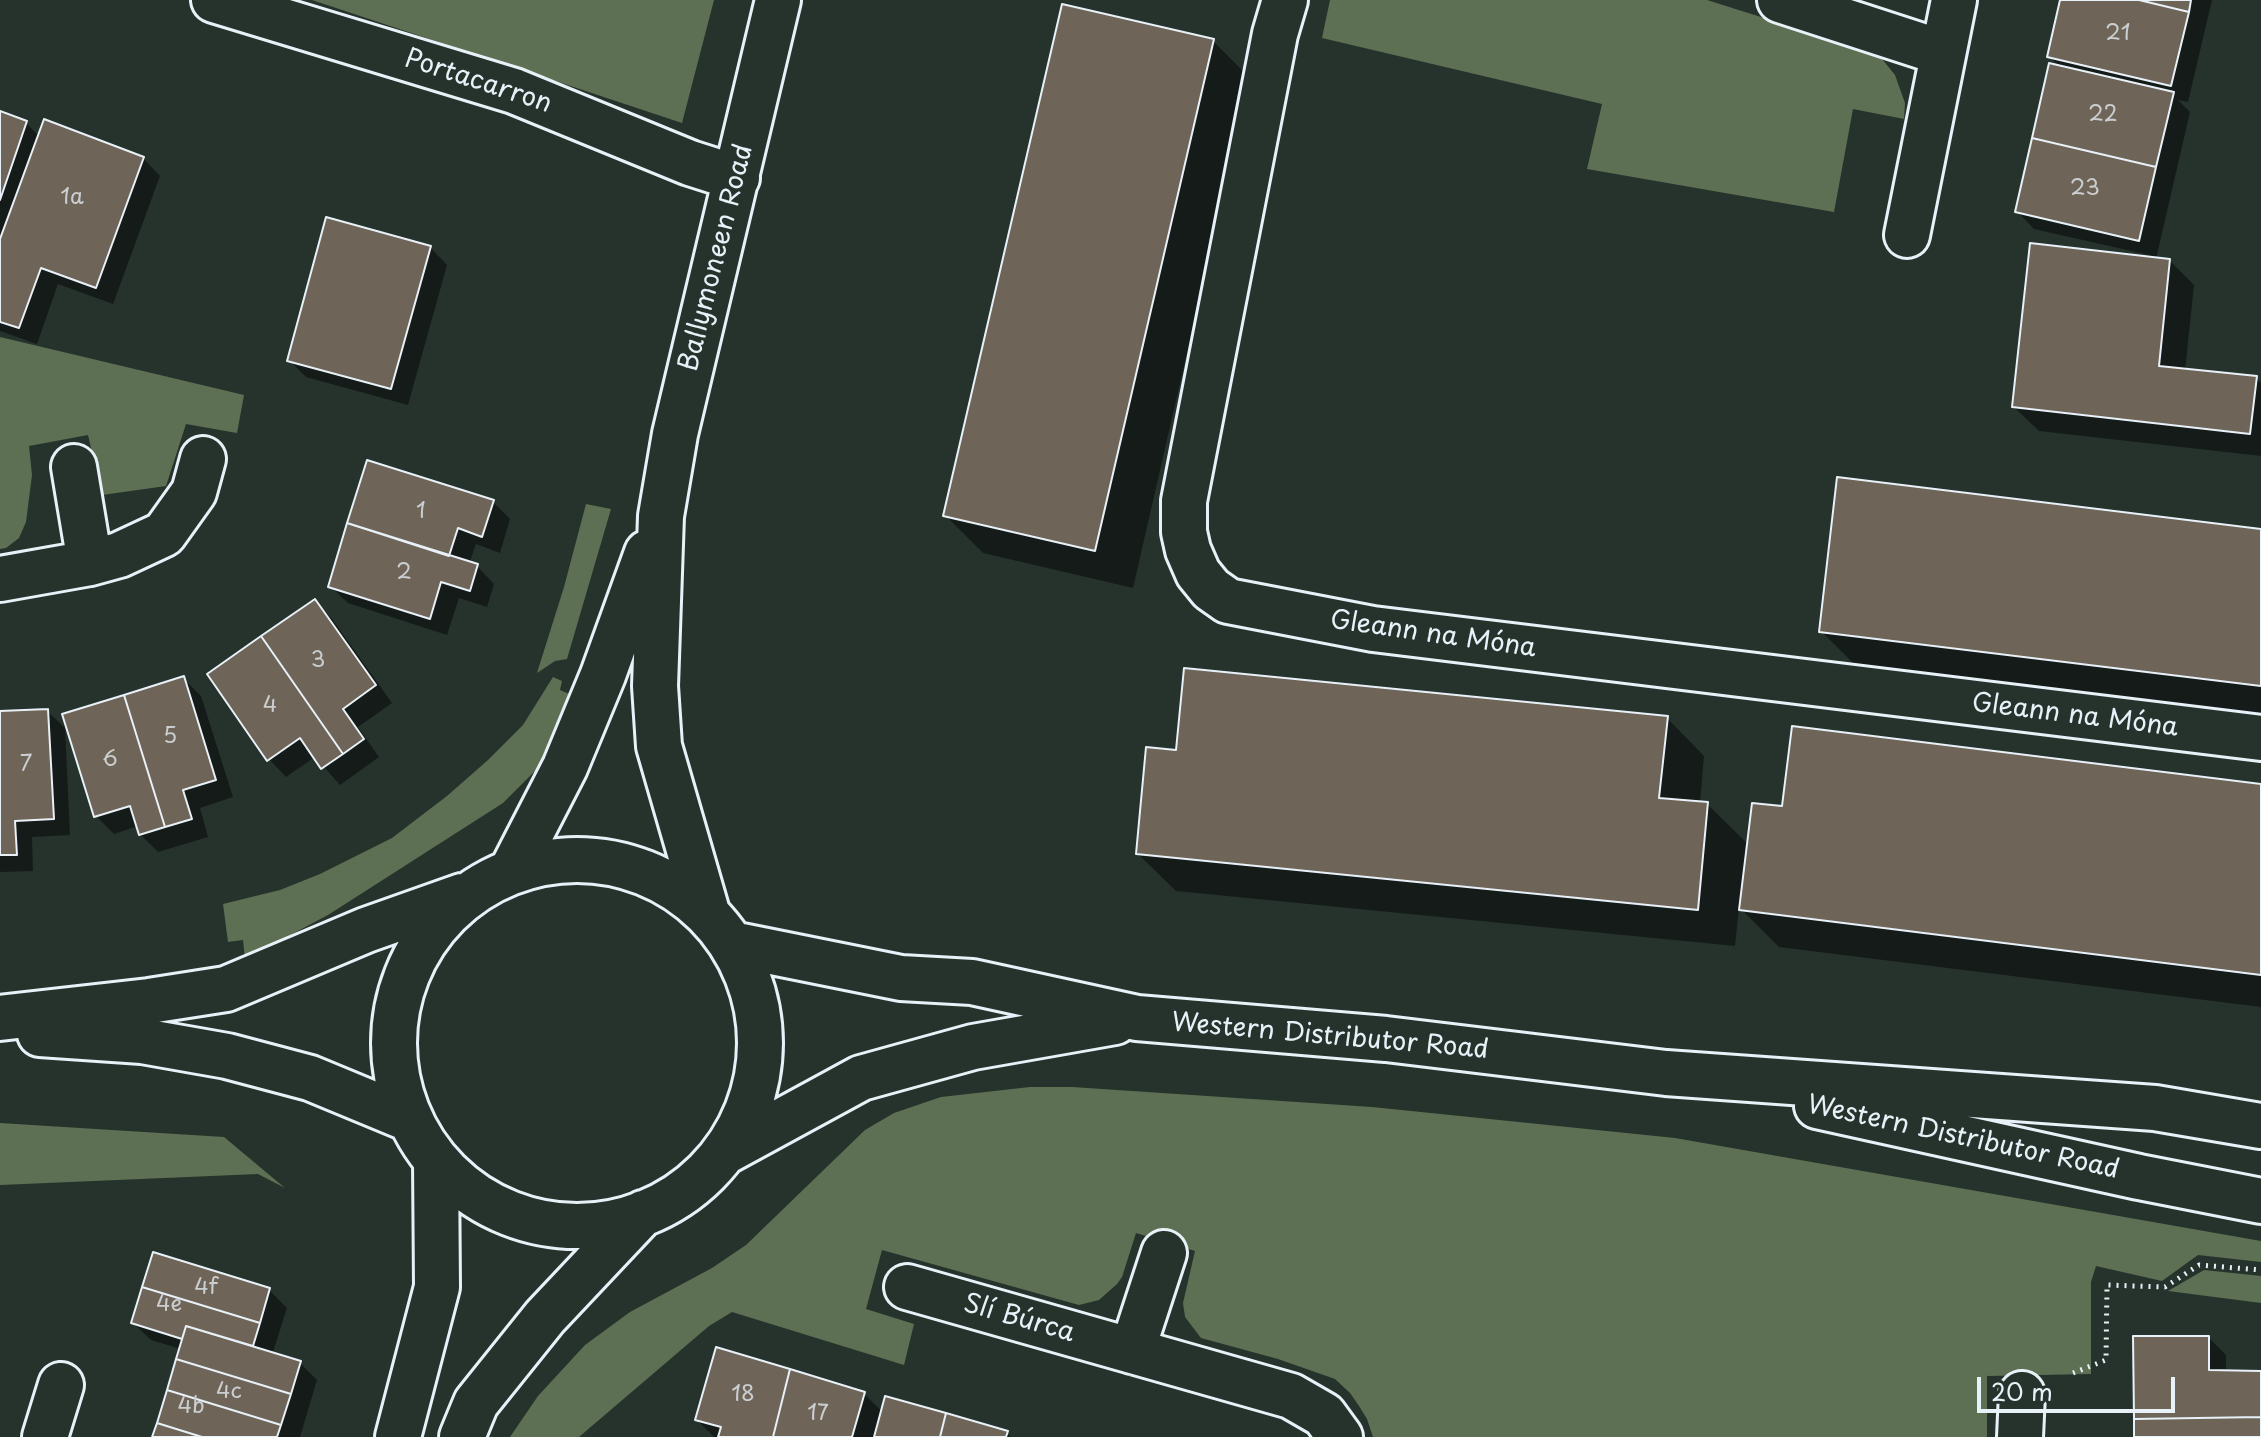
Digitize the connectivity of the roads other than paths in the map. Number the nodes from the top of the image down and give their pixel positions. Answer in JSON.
{"nodes":[{"id":1,"x":214,"y":0,"type":"edge"},
{"id":2,"x":778,"y":0,"type":"edge"},
{"id":3,"x":1285,"y":0,"type":"edge"},
{"id":4,"x":1780,"y":0,"type":"edge"},
{"id":5,"x":1954,"y":0,"type":"edge"},
{"id":6,"x":1943,"y":53,"type":"junction"},
{"id":7,"x":737,"y":178,"type":"junction"},
{"id":8,"x":1907,"y":235,"type":"dead end"},
{"id":9,"x":203,"y":459,"type":"dead end"},
{"id":10,"x":74,"y":467,"type":"dead end"},
{"id":11,"x":661,"y":516,"type":"junction"},
{"id":12,"x":90,"y":563,"type":"junction"},
{"id":13,"x":0,"y":579,"type":"edge"},
{"id":14,"x":2261,"y":738,"type":"edge"},
{"id":15,"x":512,"y":870,"type":"junction"},
{"id":16,"x":469,"y":893,"type":"junction"},
{"id":17,"x":720,"y":928,"type":"junction"},
{"id":18,"x":0,"y":1018,"type":"edge"},
{"id":19,"x":1137,"y":1018,"type":"junction"},
{"id":20,"x":0,"y":1032,"type":"edge"},
{"id":21,"x":1666,"y":1073,"type":"junction"},
{"id":22,"x":409,"y":1119,"type":"junction"},
{"id":23,"x":2261,"y":1126,"type":"edge"},
{"id":24,"x":725,"y":1152,"type":"junction"},
{"id":25,"x":436,"y":1161,"type":"junction"},
{"id":26,"x":2261,"y":1201,"type":"edge"},
{"id":27,"x":643,"y":1213,"type":"junction"},
{"id":28,"x":1164,"y":1253,"type":"dead end"},
{"id":29,"x":907,"y":1287,"type":"dead end"},
{"id":30,"x":1132,"y":1351,"type":"junction"},
{"id":31,"x":61,"y":1385,"type":"dead end"},
{"id":32,"x":2022,"y":1394,"type":"road end"},
{"id":33,"x":45,"y":1437,"type":"edge"},
{"id":34,"x":398,"y":1437,"type":"edge"},
{"id":35,"x":462,"y":1437,"type":"edge"},
{"id":36,"x":1340,"y":1437,"type":"edge"},
{"id":37,"x":2020,"y":1437,"type":"edge"}],
"edges":[{"from":1,"to":7,"type":"street","name":"Portacarron"},
{"from":2,"to":7,"type":"street","name":"Ballymoneen Road"},
{"from":3,"to":14,"type":"street","name":"Gleann na Móna"},
{"from":4,"to":6,"type":"street"},
{"from":5,"to":6,"type":"street"},
{"from":6,"to":8,"type":"street"},
{"from":7,"to":11,"type":"street","name":"Ballymoneen Road"},
{"from":9,"to":12,"type":"street"},
{"from":10,"to":12,"type":"street"},
{"from":11,"to":15,"type":"street","name":"Ballymoneen Road"},
{"from":11,"to":17,"type":"street","name":"Ballymoneen Road"},
{"from":12,"to":13,"type":"street"},
{"from":15,"to":16,"type":"street"},
{"from":15,"to":17,"type":"street"},
{"from":16,"to":18,"type":"street"},
{"from":16,"to":22,"type":"street"},
{"from":17,"to":19,"type":"street","name":"Western Distributor Road"},
{"from":17,"to":24,"type":"street","name":"Ballymoneen Road"},
{"from":19,"to":21,"type":"street","name":"Western Distributor Road"},
{"from":19,"to":24,"type":"street","name":"Western Distributor Road"},
{"from":20,"to":22,"type":"street"},
{"from":21,"to":23,"type":"street","name":"Western Distributor Road"},
{"from":21,"to":26,"type":"street","name":"Western Distributor Road"},
{"from":22,"to":25,"type":"street"},
{"from":24,"to":27,"type":"street"},
{"from":25,"to":27,"type":"street"},
{"from":25,"to":34,"type":"street"},
{"from":27,"to":35,"type":"street"},
{"from":28,"to":30,"type":"street"},
{"from":29,"to":30,"type":"street","name":"Slí Búrca"},
{"from":30,"to":36,"type":"street","name":"Slí Búrca"},
{"from":31,"to":33,"type":"street"},
{"from":32,"to":37,"type":"street"}]}
